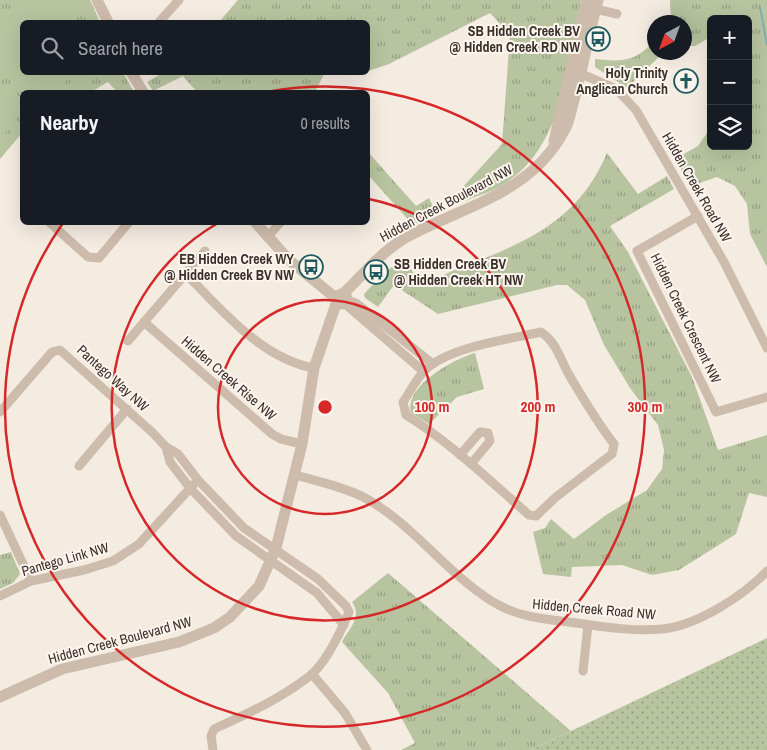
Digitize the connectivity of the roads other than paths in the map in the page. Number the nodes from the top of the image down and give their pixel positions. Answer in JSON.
{"nodes":[{"id":1,"x":97,"y":0,"type":"edge"},
{"id":2,"x":179,"y":0,"type":"edge"},
{"id":3,"x":592,"y":4,"type":"edge"},
{"id":4,"x":617,"y":14,"type":"dead end"},
{"id":5,"x":107,"y":20,"type":"edge"},
{"id":6,"x":161,"y":20,"type":"edge"},
{"id":7,"x":577,"y":72,"type":"junction"},
{"id":8,"x":133,"y":75,"type":"edge"},
{"id":9,"x":141,"y":90,"type":"edge"},
{"id":10,"x":698,"y":216,"type":"junction"},
{"id":11,"x":52,"y":225,"type":"edge"},
{"id":12,"x":126,"y":225,"type":"edge"},
{"id":13,"x":257,"y":225,"type":"edge"},
{"id":14,"x":278,"y":225,"type":"edge"},
{"id":15,"x":267,"y":237,"type":"junction"},
{"id":16,"x":205,"y":251,"type":"dead end"},
{"id":17,"x":186,"y":274,"type":"junction"},
{"id":18,"x":342,"y":299,"type":"junction"},
{"id":19,"x":144,"y":322,"type":"junction"},
{"id":20,"x":128,"y":341,"type":"dead end"},
{"id":21,"x":767,"y":348,"type":"edge"},
{"id":22,"x":433,"y":364,"type":"junction"},
{"id":23,"x":314,"y":368,"type":"junction"},
{"id":24,"x":424,"y":371,"type":"junction"},
{"id":25,"x":767,"y":397,"type":"edge"},
{"id":26,"x":127,"y":409,"type":"junction"},
{"id":27,"x":0,"y":412,"type":"edge"},
{"id":28,"x":302,"y":444,"type":"junction"},
{"id":29,"x":166,"y":447,"type":"junction"},
{"id":30,"x":460,"y":455,"type":"junction"},
{"id":31,"x":471,"y":464,"type":"junction"},
{"id":32,"x":78,"y":466,"type":"dead end"},
{"id":33,"x":296,"y":475,"type":"junction"},
{"id":34,"x":198,"y":480,"type":"junction"},
{"id":35,"x":190,"y":488,"type":"junction"},
{"id":36,"x":0,"y":515,"type":"edge"},
{"id":37,"x":273,"y":554,"type":"junction"},
{"id":38,"x":767,"y":571,"type":"edge"},
{"id":39,"x":31,"y":581,"type":"junction"},
{"id":40,"x":0,"y":596,"type":"edge"},
{"id":41,"x":588,"y":624,"type":"junction"},
{"id":42,"x":583,"y":670,"type":"dead end"},
{"id":43,"x":312,"y":674,"type":"junction"},
{"id":44,"x":0,"y":697,"type":"edge"},
{"id":45,"x":213,"y":750,"type":"edge"},
{"id":46,"x":367,"y":750,"type":"edge"}],
"edges":[{"from":1,"to":5,"type":"street"},
{"from":2,"to":6,"type":"street"},
{"from":3,"to":4,"type":"street"},
{"from":3,"to":7,"type":"street","name":"Hidden Creek Boulevard NW"},
{"from":7,"to":10,"type":"street","name":"Hidden Creek Road NW"},
{"from":7,"to":18,"type":"street","name":"Hidden Creek Boulevard NW"},
{"from":8,"to":9,"type":"street"},
{"from":10,"to":21,"type":"street","name":"Hidden Creek Road NW"},
{"from":10,"to":25,"type":"street","name":"Hidden Creek Crescent NW"},
{"from":11,"to":12,"type":"street"},
{"from":13,"to":15,"type":"street"},
{"from":14,"to":15,"type":"street"},
{"from":15,"to":18,"type":"street"},
{"from":16,"to":17,"type":"street"},
{"from":17,"to":19,"type":"street"},
{"from":17,"to":23,"type":"street"},
{"from":18,"to":22,"type":"street"},
{"from":18,"to":23,"type":"street","name":"Hidden Creek Boulevard NW"},
{"from":18,"to":24,"type":"street"},
{"from":19,"to":20,"type":"street"},
{"from":19,"to":28,"type":"street","name":"Hidden Creek Rise NW"},
{"from":22,"to":24,"type":"street"},
{"from":22,"to":31,"type":"street"},
{"from":23,"to":28,"type":"street","name":"Hidden Creek Boulevard NW"},
{"from":24,"to":30,"type":"street"},
{"from":26,"to":27,"type":"street","name":"Pantego Way NW"},
{"from":26,"to":29,"type":"street","name":"Pantego Way NW"},
{"from":26,"to":32,"type":"street"},
{"from":28,"to":33,"type":"street","name":"Hidden Creek Boulevard NW"},
{"from":29,"to":34,"type":"street","name":"Pantego Way NW"},
{"from":29,"to":35,"type":"street","name":"Pantego Way NW"},
{"from":30,"to":31,"type":"street"},
{"from":30,"to":31,"type":"street"},
{"from":33,"to":37,"type":"street","name":"Hidden Creek Boulevard NW"},
{"from":33,"to":41,"type":"street","name":"Hidden Creek Road NW"},
{"from":34,"to":35,"type":"street","name":"Pantego Link NW"},
{"from":34,"to":37,"type":"street","name":"Pantego Way NW"},
{"from":35,"to":37,"type":"street","name":"Pantego Way NW"},
{"from":35,"to":39,"type":"street","name":"Pantego Link NW"},
{"from":36,"to":39,"type":"street"},
{"from":37,"to":43,"type":"street"},
{"from":37,"to":44,"type":"street","name":"Hidden Creek Boulevard NW"},
{"from":38,"to":41,"type":"street","name":"Hidden Creek Road NW"},
{"from":39,"to":40,"type":"street","name":"Pantego Link NW"},
{"from":41,"to":42,"type":"street"},
{"from":43,"to":45,"type":"street"},
{"from":43,"to":46,"type":"street"}]}
